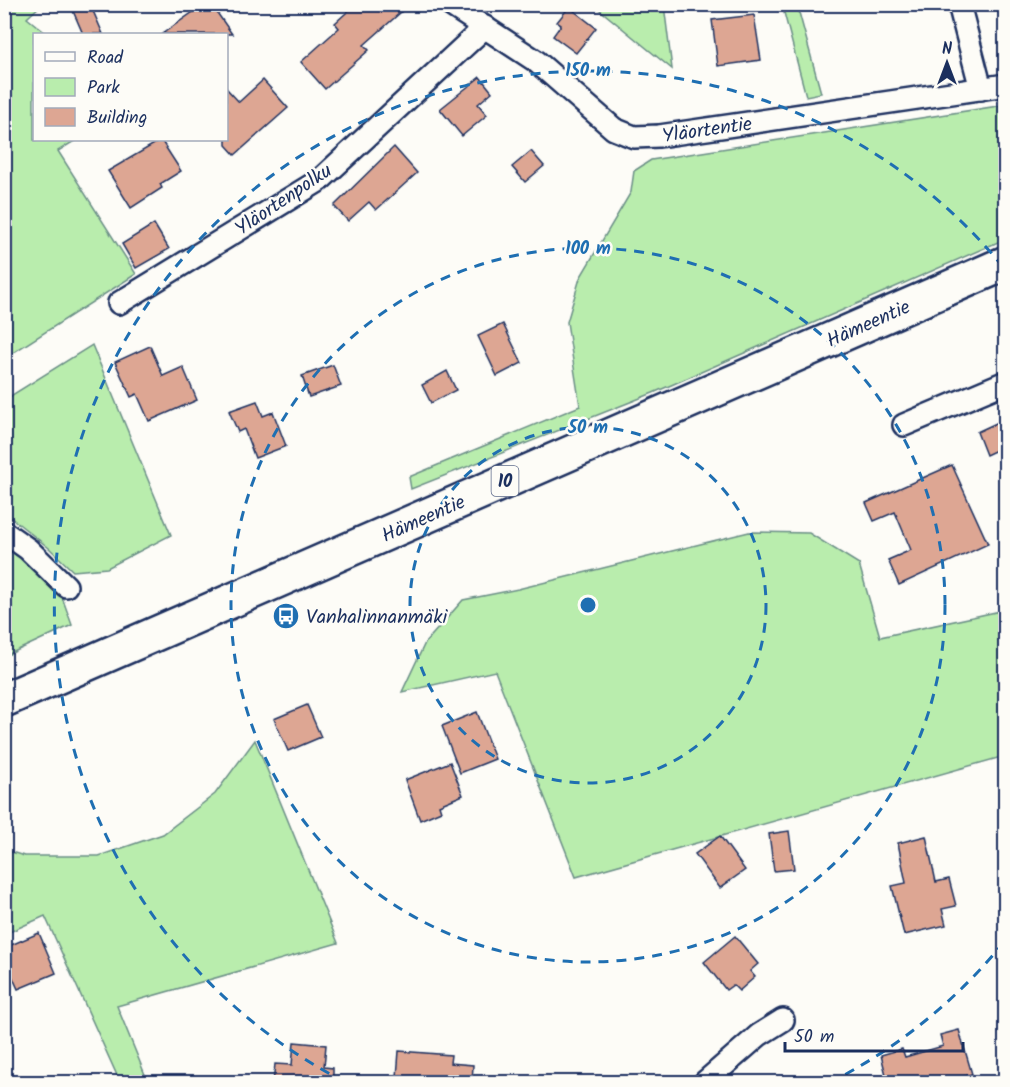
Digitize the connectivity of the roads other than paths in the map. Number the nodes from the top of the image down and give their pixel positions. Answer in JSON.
{"nodes":[{"id":1,"x":449,"y":4,"type":"edge"},
{"id":2,"x":959,"y":4,"type":"edge"},
{"id":3,"x":485,"y":27,"type":"junction"},
{"id":4,"x":1005,"y":85,"type":"edge"},
{"id":5,"x":981,"y":89,"type":"junction"},
{"id":6,"x":1005,"y":263,"type":"edge"},
{"id":7,"x":118,"y":303,"type":"dead end"},
{"id":8,"x":1005,"y":382,"type":"edge"},
{"id":9,"x":904,"y":425,"type":"dead end"},
{"id":10,"x":4,"y":532,"type":"edge"},
{"id":11,"x":66,"y":586,"type":"dead end"},
{"id":12,"x":4,"y":700,"type":"edge"},
{"id":13,"x":783,"y":1020,"type":"dead end"},
{"id":14,"x":705,"y":1083,"type":"edge"}],
"edges":[{"from":1,"to":3,"type":"street","name":"Yläortentie"},
{"from":2,"to":5,"type":"street"},
{"from":3,"to":5,"type":"street","name":"Yläortentie"},
{"from":3,"to":7,"type":"street","name":"Yläortenpolku"},
{"from":4,"to":5,"type":"street","name":"Yläortentie"},
{"from":6,"to":12,"type":"highway","name":"Hämeentie","number":"10"},
{"from":8,"to":9,"type":"street"},
{"from":10,"to":11,"type":"street"},
{"from":13,"to":14,"type":"street"}]}
